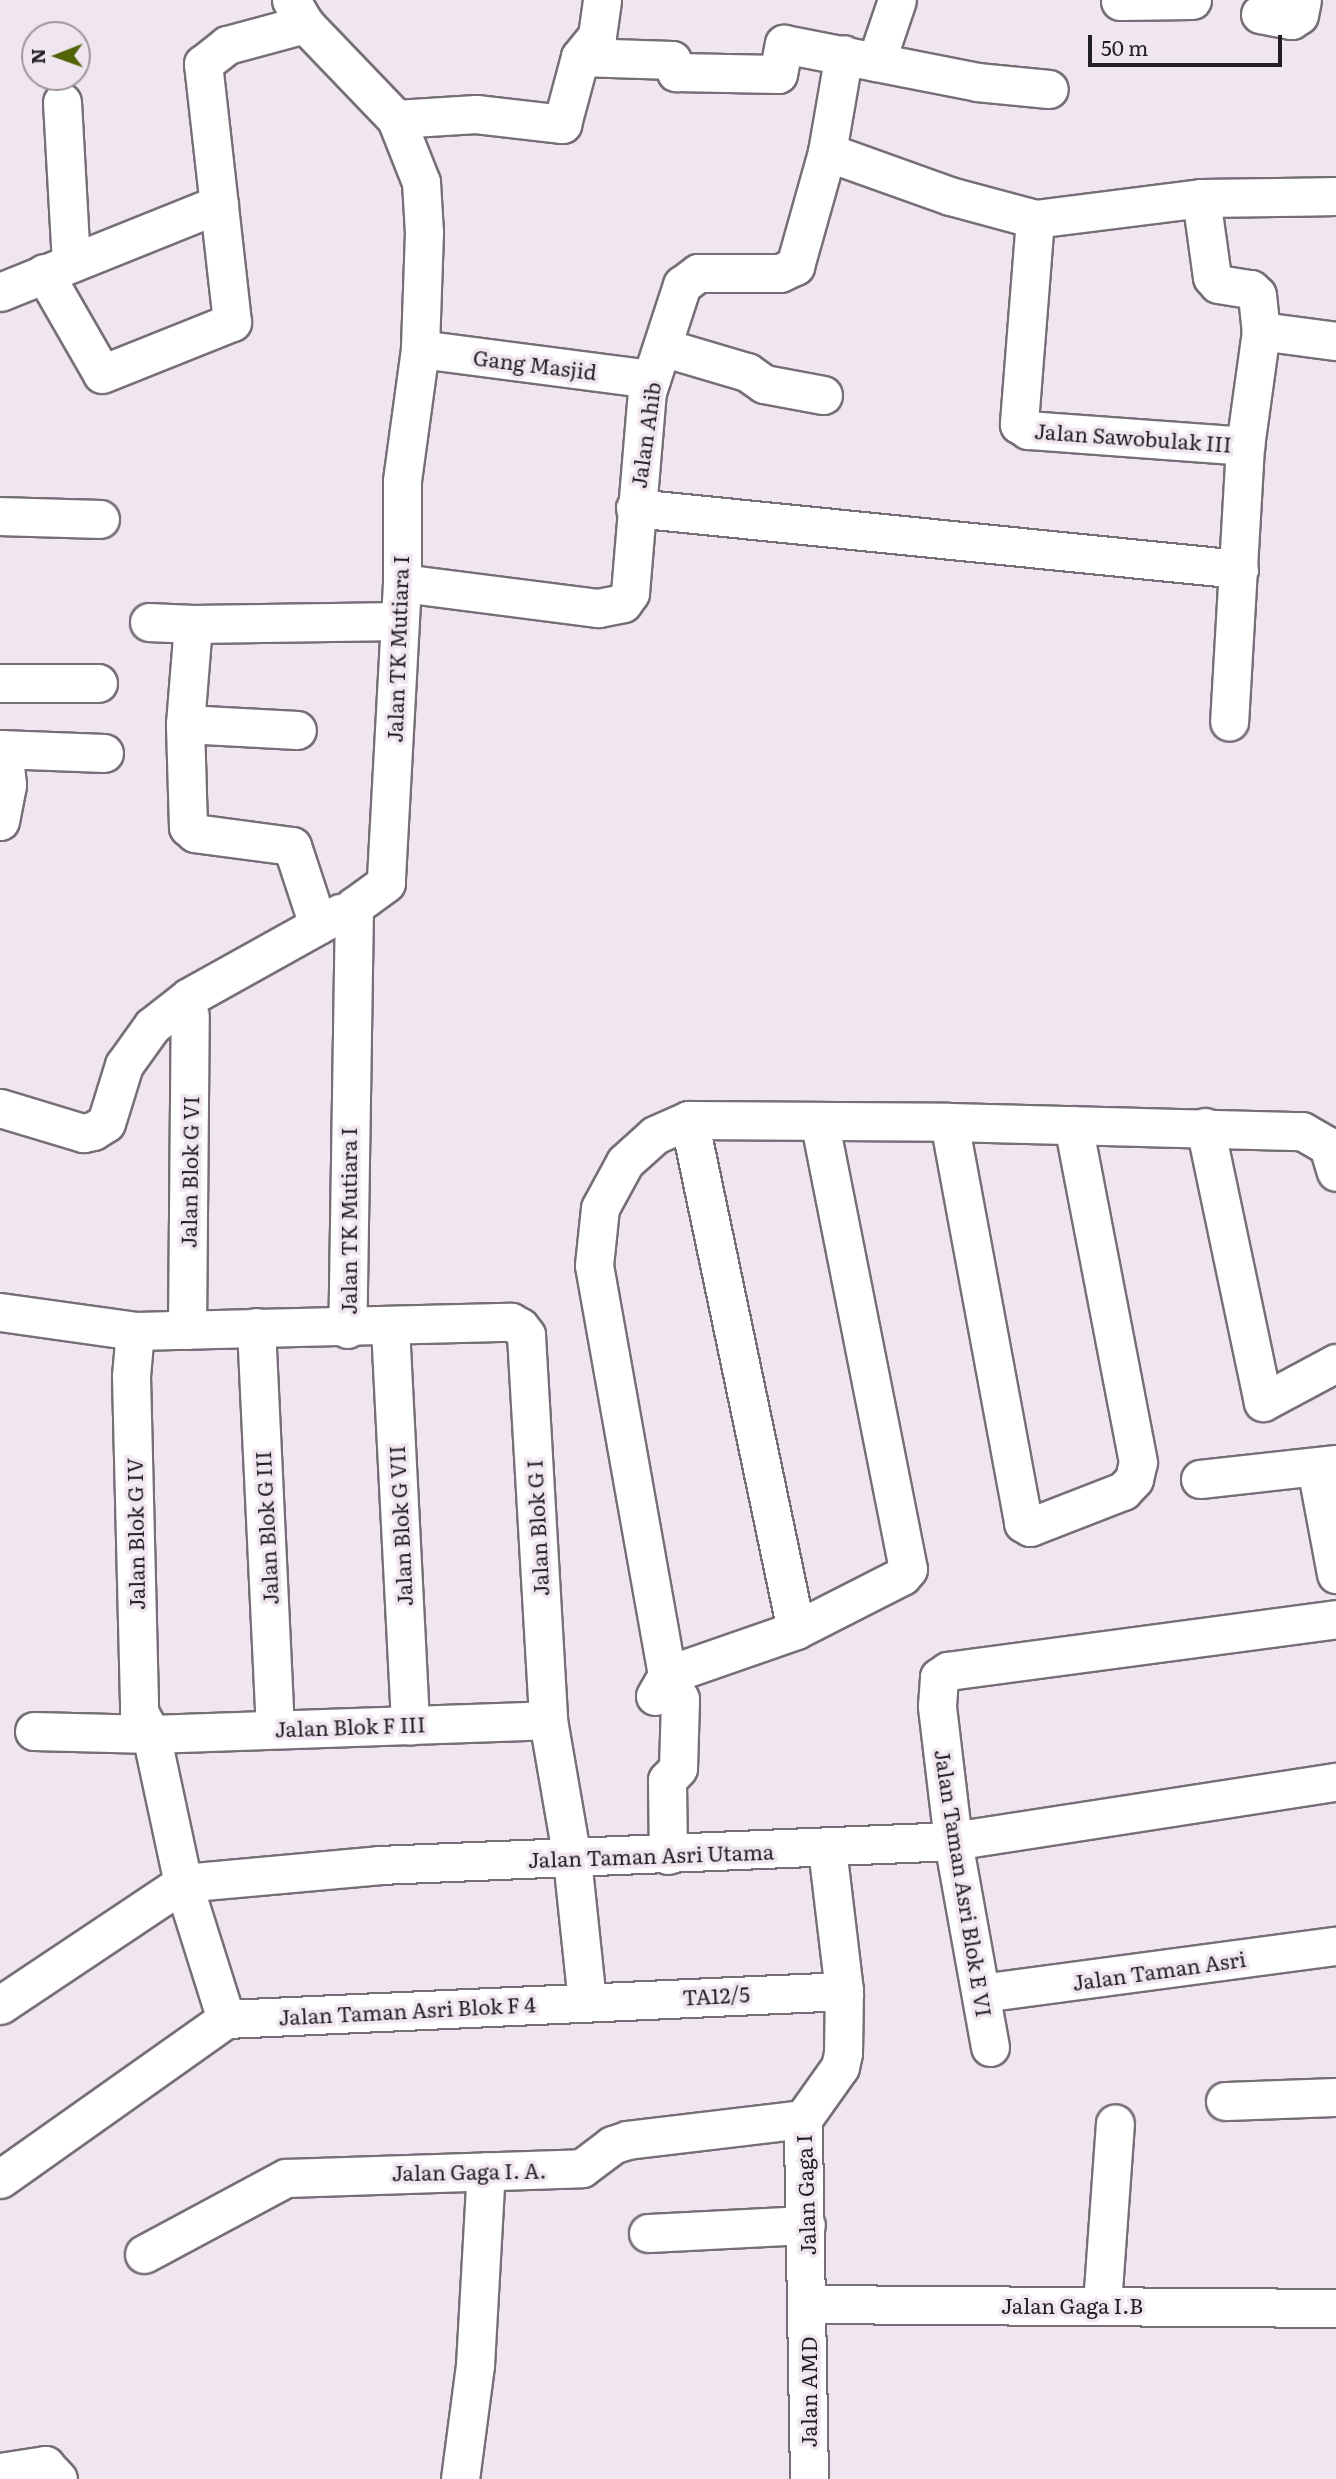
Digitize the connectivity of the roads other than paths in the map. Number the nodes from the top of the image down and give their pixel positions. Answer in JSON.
{"nodes":[{"id":1,"x":601,"y":0,"type":"edge"},
{"id":2,"x":897,"y":0,"type":"edge"},
{"id":3,"x":1192,"y":0,"type":"edge"},
{"id":4,"x":1302,"y":0,"type":"edge"},
{"id":5,"x":1120,"y":1,"type":"edge"},
{"id":6,"x":298,"y":12,"type":"edge"},
{"id":7,"x":1260,"y":14,"type":"dead end"},
{"id":8,"x":580,"y":57,"type":"junction"},
{"id":9,"x":860,"y":58,"type":"junction"},
{"id":10,"x":1049,"y":89,"type":"dead end"},
{"id":11,"x":62,"y":102,"type":"dead end"},
{"id":12,"x":396,"y":119,"type":"junction"},
{"id":13,"x":827,"y":152,"type":"junction"},
{"id":14,"x":1336,"y":196,"type":"edge"},
{"id":15,"x":1201,"y":198,"type":"junction"},
{"id":16,"x":219,"y":204,"type":"junction"},
{"id":17,"x":1035,"y":219,"type":"junction"},
{"id":18,"x":58,"y":267,"type":"junction"},
{"id":19,"x":0,"y":292,"type":"edge"},
{"id":20,"x":1261,"y":331,"type":"junction"},
{"id":21,"x":1336,"y":341,"type":"edge"},
{"id":22,"x":419,"y":349,"type":"junction"},
{"id":23,"x":657,"y":363,"type":"junction"},
{"id":24,"x":823,"y":395,"type":"dead end"},
{"id":25,"x":1245,"y":446,"type":"junction"},
{"id":26,"x":635,"y":508,"type":"junction"},
{"id":27,"x":0,"y":516,"type":"edge"},
{"id":28,"x":100,"y":519,"type":"dead end"},
{"id":29,"x":1239,"y":569,"type":"junction"},
{"id":30,"x":402,"y":583,"type":"junction"},
{"id":31,"x":400,"y":621,"type":"junction"},
{"id":32,"x":149,"y":622,"type":"dead end"},
{"id":33,"x":194,"y":624,"type":"junction"},
{"id":34,"x":0,"y":683,"type":"edge"},
{"id":35,"x":98,"y":683,"type":"dead end"},
{"id":36,"x":1229,"y":722,"type":"dead end"},
{"id":37,"x":185,"y":724,"type":"junction"},
{"id":38,"x":297,"y":730,"type":"dead end"},
{"id":39,"x":2,"y":749,"type":"edge"},
{"id":40,"x":104,"y":753,"type":"dead end"},
{"id":41,"x":0,"y":821,"type":"edge"},
{"id":42,"x":354,"y":906,"type":"junction"},
{"id":43,"x":318,"y":925,"type":"junction"},
{"id":44,"x":190,"y":1015,"type":"dead end"},
{"id":45,"x":0,"y":1108,"type":"edge"},
{"id":46,"x":689,"y":1120,"type":"junction"},
{"id":47,"x":949,"y":1122,"type":"junction"},
{"id":48,"x":820,"y":1123,"type":"junction"},
{"id":49,"x":1073,"y":1125,"type":"junction"},
{"id":50,"x":1205,"y":1127,"type":"junction"},
{"id":51,"x":1336,"y":1172,"type":"edge"},
{"id":52,"x":0,"y":1312,"type":"edge"},
{"id":53,"x":256,"y":1327,"type":"junction"},
{"id":54,"x":390,"y":1327,"type":"junction"},
{"id":55,"x":348,"y":1329,"type":"junction"},
{"id":56,"x":187,"y":1330,"type":"junction"},
{"id":57,"x":135,"y":1331,"type":"junction"},
{"id":58,"x":1336,"y":1363,"type":"edge"},
{"id":59,"x":1326,"y":1465,"type":"edge"},
{"id":60,"x":1200,"y":1479,"type":"dead end"},
{"id":61,"x":1336,"y":1574,"type":"edge"},
{"id":62,"x":1336,"y":1619,"type":"edge"},
{"id":63,"x":796,"y":1630,"type":"junction"},
{"id":64,"x":667,"y":1675,"type":"junction"},
{"id":65,"x":548,"y":1720,"type":"junction"},
{"id":66,"x":410,"y":1725,"type":"junction"},
{"id":67,"x":275,"y":1729,"type":"junction"},
{"id":68,"x":34,"y":1731,"type":"dead end"},
{"id":69,"x":151,"y":1734,"type":"junction"},
{"id":70,"x":1336,"y":1782,"type":"edge"},
{"id":71,"x":953,"y":1840,"type":"junction"},
{"id":72,"x":827,"y":1848,"type":"junction"},
{"id":73,"x":668,"y":1855,"type":"junction"},
{"id":74,"x":582,"y":1859,"type":"junction"},
{"id":75,"x":181,"y":1871,"type":"junction"},
{"id":76,"x":1336,"y":1946,"type":"edge"},
{"id":77,"x":844,"y":1991,"type":"junction"},
{"id":78,"x":982,"y":1993,"type":"junction"},
{"id":79,"x":587,"y":2001,"type":"junction"},
{"id":80,"x":0,"y":2006,"type":"edge"},
{"id":81,"x":226,"y":2019,"type":"junction"},
{"id":82,"x":990,"y":2047,"type":"dead end"},
{"id":83,"x":1336,"y":2097,"type":"edge"},
{"id":84,"x":1225,"y":2101,"type":"dead end"},
{"id":85,"x":803,"y":2119,"type":"junction"},
{"id":86,"x":1115,"y":2123,"type":"dead end"},
{"id":87,"x":486,"y":2171,"type":"junction"},
{"id":88,"x":2,"y":2178,"type":"edge"},
{"id":89,"x":806,"y":2225,"type":"junction"},
{"id":90,"x":648,"y":2233,"type":"dead end"},
{"id":91,"x":144,"y":2254,"type":"dead end"},
{"id":92,"x":808,"y":2304,"type":"junction"},
{"id":93,"x":1102,"y":2304,"type":"junction"},
{"id":94,"x":1336,"y":2308,"type":"edge"},
{"id":95,"x":0,"y":2472,"type":"edge"},
{"id":96,"x":58,"y":2479,"type":"edge"},
{"id":97,"x":460,"y":2479,"type":"edge"},
{"id":98,"x":809,"y":2479,"type":"edge"}],
"edges":[{"from":1,"to":8,"type":"street"},
{"from":2,"to":9,"type":"street"},
{"from":3,"to":5,"type":"street"},
{"from":4,"to":7,"type":"street"},
{"from":6,"to":12,"type":"street","name":"Jalan TK Mutiara I"},
{"from":6,"to":16,"type":"street"},
{"from":8,"to":9,"type":"street"},
{"from":8,"to":12,"type":"street"},
{"from":9,"to":10,"type":"street"},
{"from":9,"to":13,"type":"street"},
{"from":11,"to":18,"type":"street"},
{"from":12,"to":22,"type":"street","name":"Jalan TK Mutiara I"},
{"from":13,"to":17,"type":"street"},
{"from":13,"to":23,"type":"street","name":"Jalan Ahib"},
{"from":14,"to":15,"type":"street"},
{"from":15,"to":17,"type":"street"},
{"from":15,"to":20,"type":"street"},
{"from":16,"to":18,"type":"street"},
{"from":16,"to":18,"type":"street"},
{"from":17,"to":25,"type":"street","name":"Jalan Sawobulak III"},
{"from":18,"to":19,"type":"street"},
{"from":20,"to":21,"type":"street"},
{"from":20,"to":25,"type":"street"},
{"from":22,"to":23,"type":"street","name":"Gang Masjid"},
{"from":22,"to":30,"type":"street","name":"Jalan TK Mutiara I"},
{"from":23,"to":24,"type":"street","name":"Gang Masjid"},
{"from":23,"to":26,"type":"street","name":"Jalan Ahib"},
{"from":25,"to":29,"type":"street"},
{"from":26,"to":29,"type":"street"},
{"from":26,"to":30,"type":"street","name":"Jalan Ahib"},
{"from":27,"to":28,"type":"street"},
{"from":29,"to":36,"type":"street"},
{"from":30,"to":31,"type":"street","name":"Jalan TK Mutiara I"},
{"from":31,"to":33,"type":"street"},
{"from":31,"to":42,"type":"street","name":"Jalan TK Mutiara I"},
{"from":32,"to":33,"type":"street"},
{"from":33,"to":37,"type":"street"},
{"from":34,"to":35,"type":"street"},
{"from":37,"to":38,"type":"street"},
{"from":37,"to":43,"type":"street"},
{"from":39,"to":40,"type":"street"},
{"from":39,"to":41,"type":"street"},
{"from":42,"to":43,"type":"street"},
{"from":42,"to":55,"type":"street","name":"Jalan TK Mutiara I"},
{"from":43,"to":45,"type":"street"},
{"from":44,"to":56,"type":"street","name":"Jalan Blok G VI"},
{"from":46,"to":48,"type":"street"},
{"from":46,"to":63,"type":"street"},
{"from":46,"to":64,"type":"street"},
{"from":47,"to":48,"type":"street"},
{"from":47,"to":49,"type":"street"},
{"from":47,"to":49,"type":"street"},
{"from":48,"to":63,"type":"street"},
{"from":49,"to":50,"type":"street"},
{"from":50,"to":51,"type":"street"},
{"from":50,"to":58,"type":"street"},
{"from":52,"to":57,"type":"street"},
{"from":53,"to":55,"type":"street"},
{"from":53,"to":56,"type":"street"},
{"from":53,"to":67,"type":"street","name":"Jalan Blok G III"},
{"from":54,"to":55,"type":"street"},
{"from":54,"to":65,"type":"street","name":"Jalan Blok G I"},
{"from":54,"to":66,"type":"street","name":"Jalan Blok G VII"},
{"from":56,"to":57,"type":"street"},
{"from":57,"to":69,"type":"street","name":"Jalan Blok G IV"},
{"from":59,"to":60,"type":"street"},
{"from":59,"to":61,"type":"street"},
{"from":62,"to":71,"type":"street","name":"Jalan Taman Asri Blok E VI"},
{"from":63,"to":64,"type":"street"},
{"from":64,"to":73,"type":"street"},
{"from":65,"to":66,"type":"street","name":"Jalan Blok F III"},
{"from":65,"to":74,"type":"street","name":"Jalan Blok G I"},
{"from":66,"to":67,"type":"street","name":"Jalan Blok F III"},
{"from":67,"to":69,"type":"street","name":"Jalan Blok F III"},
{"from":68,"to":69,"type":"street","name":"Jalan Blok F III"},
{"from":69,"to":75,"type":"street","name":"Jalan Blok G IV"},
{"from":70,"to":71,"type":"street","name":"Jalan Taman Asri Utama"},
{"from":71,"to":72,"type":"street","name":"Jalan Taman Asri Utama"},
{"from":71,"to":78,"type":"street","name":"Jalan Taman Asri Blok E VI"},
{"from":72,"to":73,"type":"street","name":"Jalan Taman Asri Utama"},
{"from":72,"to":77,"type":"street","name":"Jalan Gaga I"},
{"from":73,"to":74,"type":"street","name":"Jalan Taman Asri Utama"},
{"from":74,"to":75,"type":"street","name":"Jalan Taman Asri Utama"},
{"from":74,"to":79,"type":"street","name":"Jalan Blok G I"},
{"from":75,"to":80,"type":"street","name":"Jalan Taman Asri Utama"},
{"from":75,"to":81,"type":"street","name":"Jalan Blok G IV"},
{"from":76,"to":78,"type":"street","name":"Jalan Taman Asri"},
{"from":77,"to":79,"type":"street","name":"TA12/5"},
{"from":77,"to":85,"type":"street","name":"Jalan Gaga I"},
{"from":78,"to":82,"type":"street","name":"Jalan Taman Asri Blok E VI"},
{"from":79,"to":81,"type":"street","name":"Jalan Taman Asri Blok F 4"},
{"from":81,"to":88,"type":"street"},
{"from":83,"to":84,"type":"street"},
{"from":85,"to":87,"type":"street","name":"Jalan Gaga I. A."},
{"from":85,"to":89,"type":"street","name":"Jalan Gaga I"},
{"from":86,"to":93,"type":"street"},
{"from":87,"to":91,"type":"street","name":"Jalan Gaga I. A."},
{"from":87,"to":97,"type":"street"},
{"from":89,"to":90,"type":"street"},
{"from":89,"to":92,"type":"street","name":"Jalan Gaga I"},
{"from":92,"to":93,"type":"street","name":"Jalan Gaga I.B"},
{"from":92,"to":98,"type":"street","name":"Jalan AMD"},
{"from":93,"to":94,"type":"street","name":"Jalan Gaga I.B"},
{"from":95,"to":96,"type":"street"}]}
